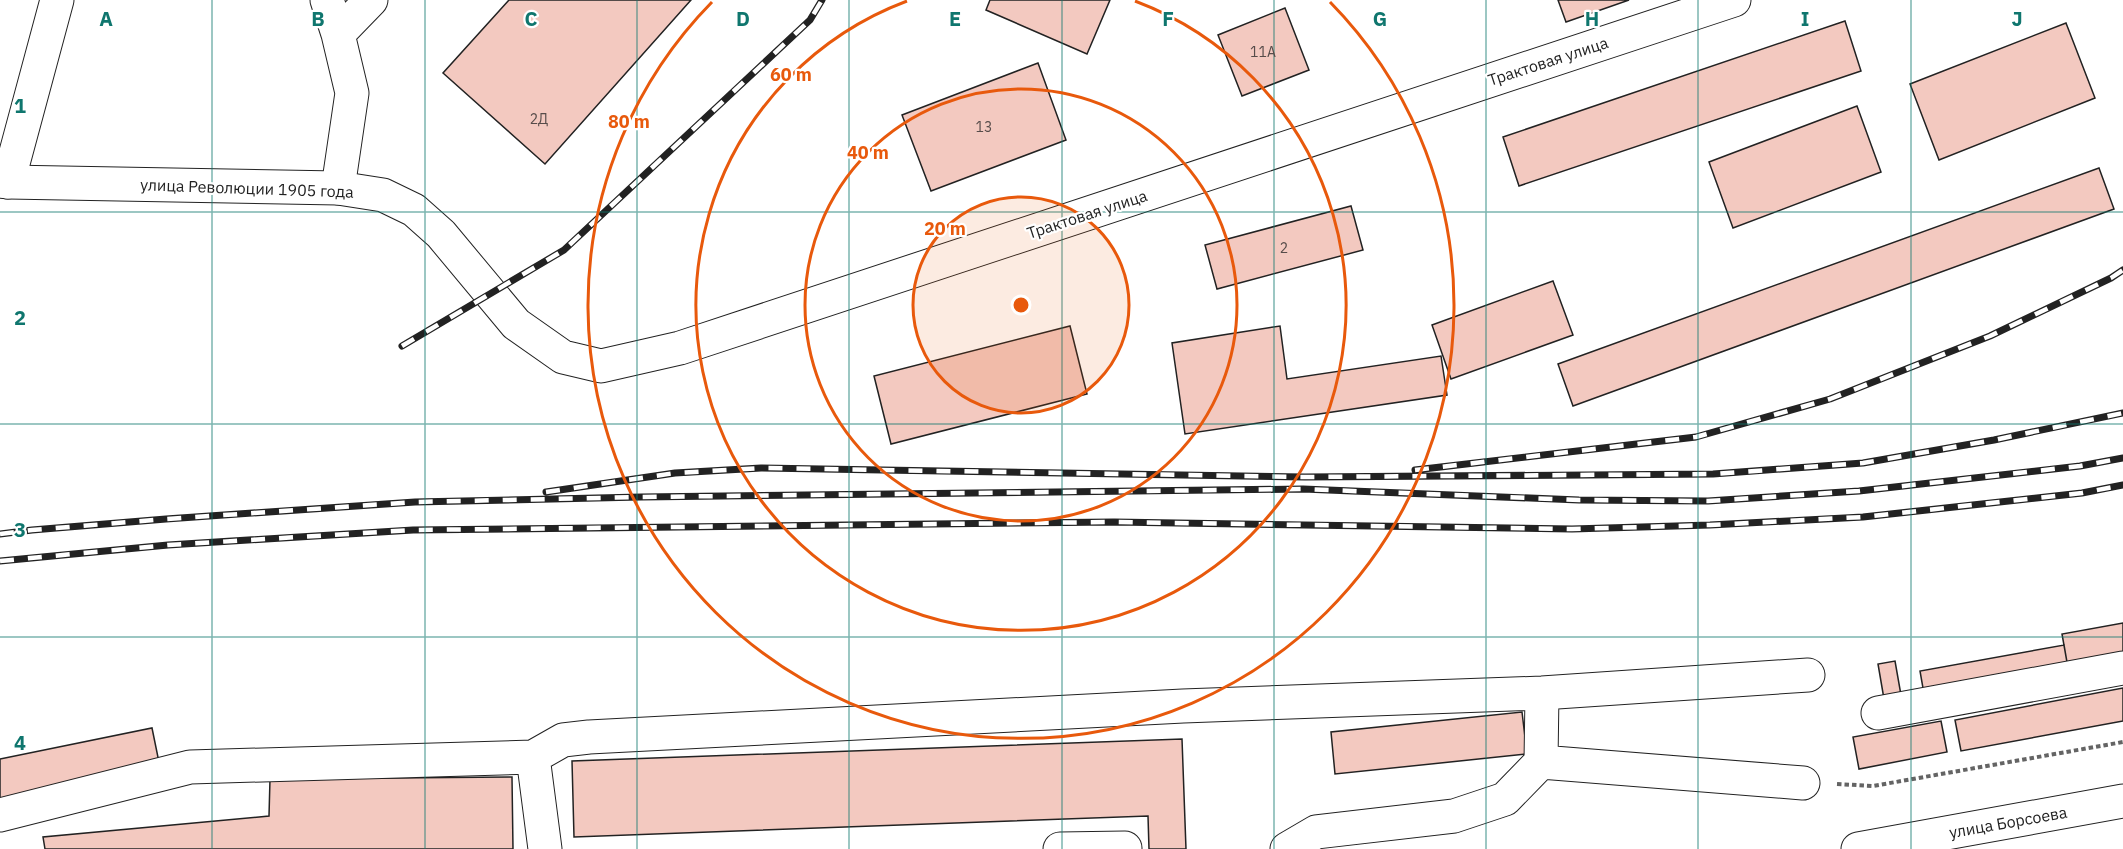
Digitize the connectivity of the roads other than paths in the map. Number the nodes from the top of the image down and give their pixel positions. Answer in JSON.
{"nodes":[{"id":1,"x":57,"y":0,"type":"edge"},
{"id":2,"x":327,"y":0,"type":"edge"},
{"id":3,"x":371,"y":0,"type":"edge"},
{"id":4,"x":1734,"y":0,"type":"edge"},
{"id":5,"x":338,"y":34,"type":"junction"},
{"id":6,"x":4,"y":181,"type":"edge"},
{"id":7,"x":338,"y":188,"type":"junction"},
{"id":8,"x":467,"y":266,"type":"joint"},
{"id":9,"x":2123,"y":668,"type":"edge"},
{"id":10,"x":1808,"y":675,"type":"dead end"},
{"id":11,"x":1542,"y":693,"type":"junction"},
{"id":12,"x":1878,"y":713,"type":"dead end"},
{"id":13,"x":533,"y":757,"type":"junction"},
{"id":14,"x":1541,"y":762,"type":"junction"},
{"id":15,"x":1803,"y":783,"type":"road end"},
{"id":16,"x":2123,"y":801,"type":"edge"},
{"id":17,"x":0,"y":815,"type":"edge"},
{"id":18,"x":1125,"y":848,"type":"edge"},
{"id":19,"x":545,"y":849,"type":"edge"},
{"id":20,"x":1060,"y":849,"type":"edge"},
{"id":21,"x":1287,"y":849,"type":"edge"},
{"id":22,"x":1858,"y":849,"type":"edge"}],
"edges":[{"from":1,"to":6,"type":"main road"},
{"from":2,"to":5,"type":"main road"},
{"from":3,"to":5,"type":"main road"},
{"from":4,"to":8,"type":"main road","name":"Трактовая улица"},
{"from":5,"to":7,"type":"main road"},
{"from":6,"to":7,"type":"main road","name":"улица Революции 1905 года"},
{"from":7,"to":8,"type":"main road","name":"улица Революции 1905 года"},
{"from":9,"to":12,"type":"main road"},
{"from":10,"to":11,"type":"main road"},
{"from":11,"to":13,"type":"main road"},
{"from":11,"to":14,"type":"main road"},
{"from":13,"to":17,"type":"main road"},
{"from":13,"to":19,"type":"main road"},
{"from":14,"to":15,"type":"main road"},
{"from":14,"to":21,"type":"main road"},
{"from":16,"to":22,"type":"main road","name":"улица Борсоева"},
{"from":18,"to":20,"type":"main road"}]}
